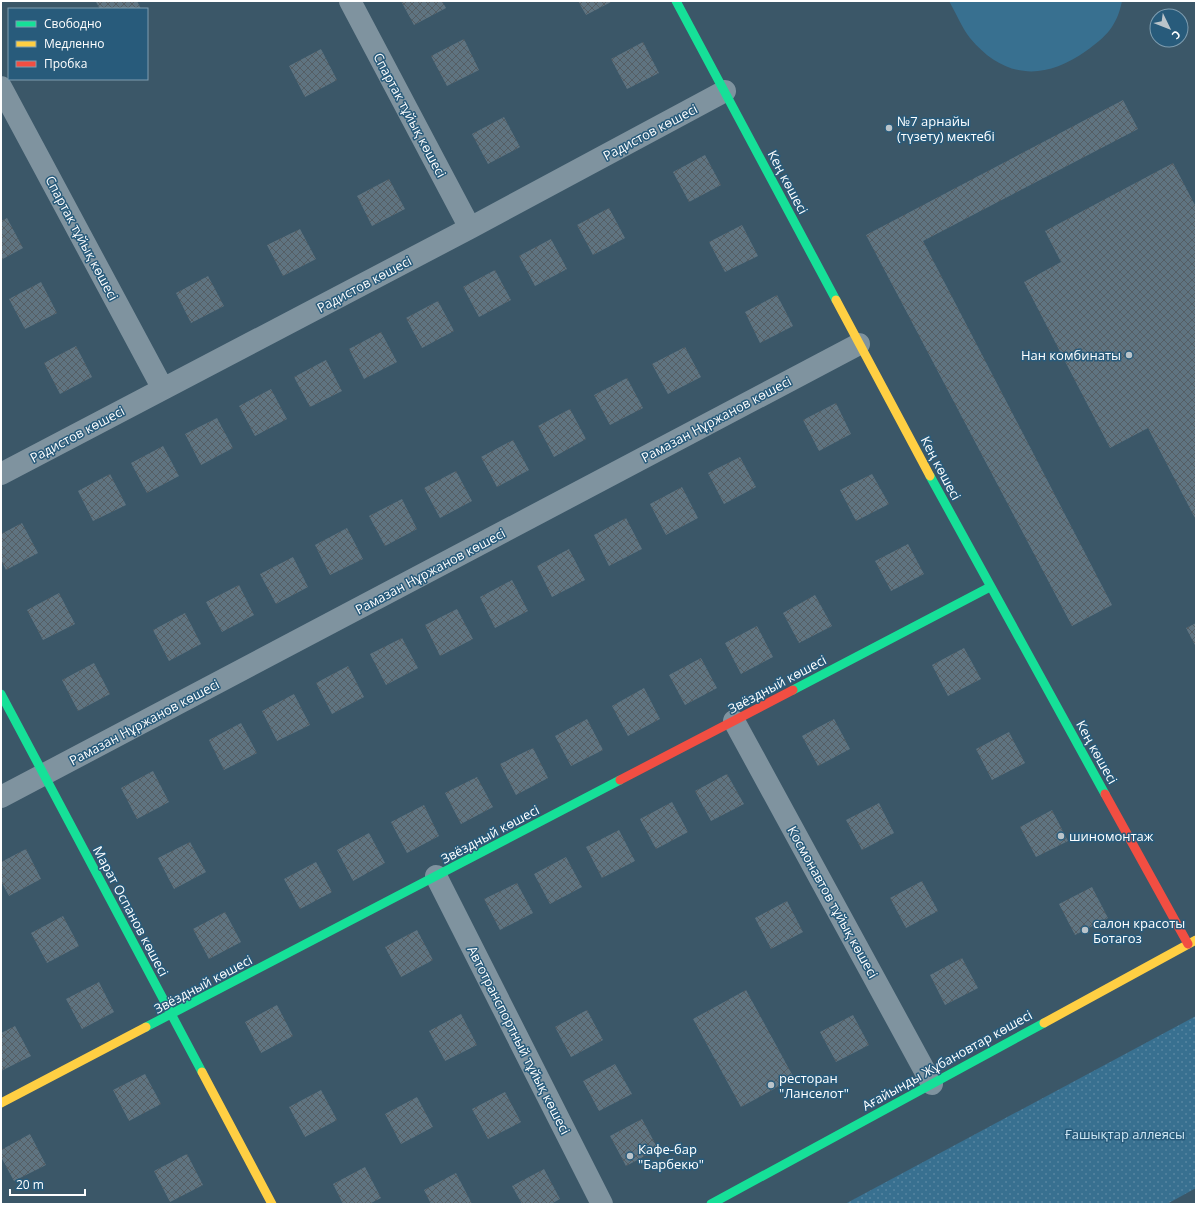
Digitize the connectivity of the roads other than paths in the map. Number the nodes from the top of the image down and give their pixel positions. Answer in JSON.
{"nodes":[{"id":1,"x":350,"y":1,"type":"edge"},
{"id":2,"x":676,"y":1,"type":"edge"},
{"id":3,"x":1,"y":87,"type":"edge"},
{"id":4,"x":725,"y":91,"type":"junction"},
{"id":5,"x":470,"y":228,"type":"junction"},
{"id":6,"x":859,"y":344,"type":"junction"},
{"id":7,"x":163,"y":390,"type":"junction"},
{"id":8,"x":1,"y":474,"type":"edge"},
{"id":9,"x":990,"y":587,"type":"junction"},
{"id":10,"x":1,"y":694,"type":"edge"},
{"id":11,"x":734,"y":721,"type":"junction"},
{"id":12,"x":44,"y":775,"type":"junction"},
{"id":13,"x":1,"y":797,"type":"edge"},
{"id":14,"x":436,"y":876,"type":"junction"},
{"id":15,"x":1192,"y":942,"type":"edge"},
{"id":16,"x":172,"y":1015,"type":"junction"},
{"id":17,"x":932,"y":1084,"type":"junction"},
{"id":18,"x":1,"y":1103,"type":"edge"},
{"id":19,"x":272,"y":1204,"type":"edge"},
{"id":20,"x":602,"y":1204,"type":"edge"},
{"id":21,"x":711,"y":1204,"type":"edge"}],
"edges":[{"from":1,"to":5,"type":"street","name":"Спартак тұйық көшесі"},
{"from":2,"to":4,"type":"street","name":"Кең көшесі"},
{"from":3,"to":7,"type":"street","name":"Спартак тұйық көшесі"},
{"from":4,"to":5,"type":"street","name":"Радистов көшесі"},
{"from":4,"to":6,"type":"street","name":"Кең көшесі"},
{"from":5,"to":7,"type":"street","name":"Радистов көшесі"},
{"from":6,"to":9,"type":"street","name":"Кең көшесі"},
{"from":6,"to":12,"type":"street","name":"Рамазан Нұржанов көшесі"},
{"from":7,"to":8,"type":"street","name":"Радистов көшесі"},
{"from":9,"to":11,"type":"street","name":"Звёздный көшесі"},
{"from":9,"to":15,"type":"street","name":"Кең көшесі"},
{"from":10,"to":12,"type":"street","name":"Марат Оспанов көшесі"},
{"from":11,"to":14,"type":"street","name":"Звёздный көшесі"},
{"from":11,"to":17,"type":"street","name":"Космонавтов тұйық көшесі"},
{"from":12,"to":13,"type":"street","name":"Рамазан Нұржанов көшесі"},
{"from":12,"to":16,"type":"street","name":"Марат Оспанов көшесі"},
{"from":14,"to":16,"type":"street","name":"Звёздный көшесі"},
{"from":14,"to":20,"type":"street","name":"Автотранспортный тұйық көшесі"},
{"from":15,"to":17,"type":"street","name":"Ағайынды Жұбановтар көшесі"},
{"from":16,"to":18,"type":"street","name":"Звёздный көшесі"},
{"from":16,"to":19,"type":"street","name":"Марат Оспанов көшесі"},
{"from":17,"to":21,"type":"street","name":"Ағайынды Жұбановтар көшесі"}]}
